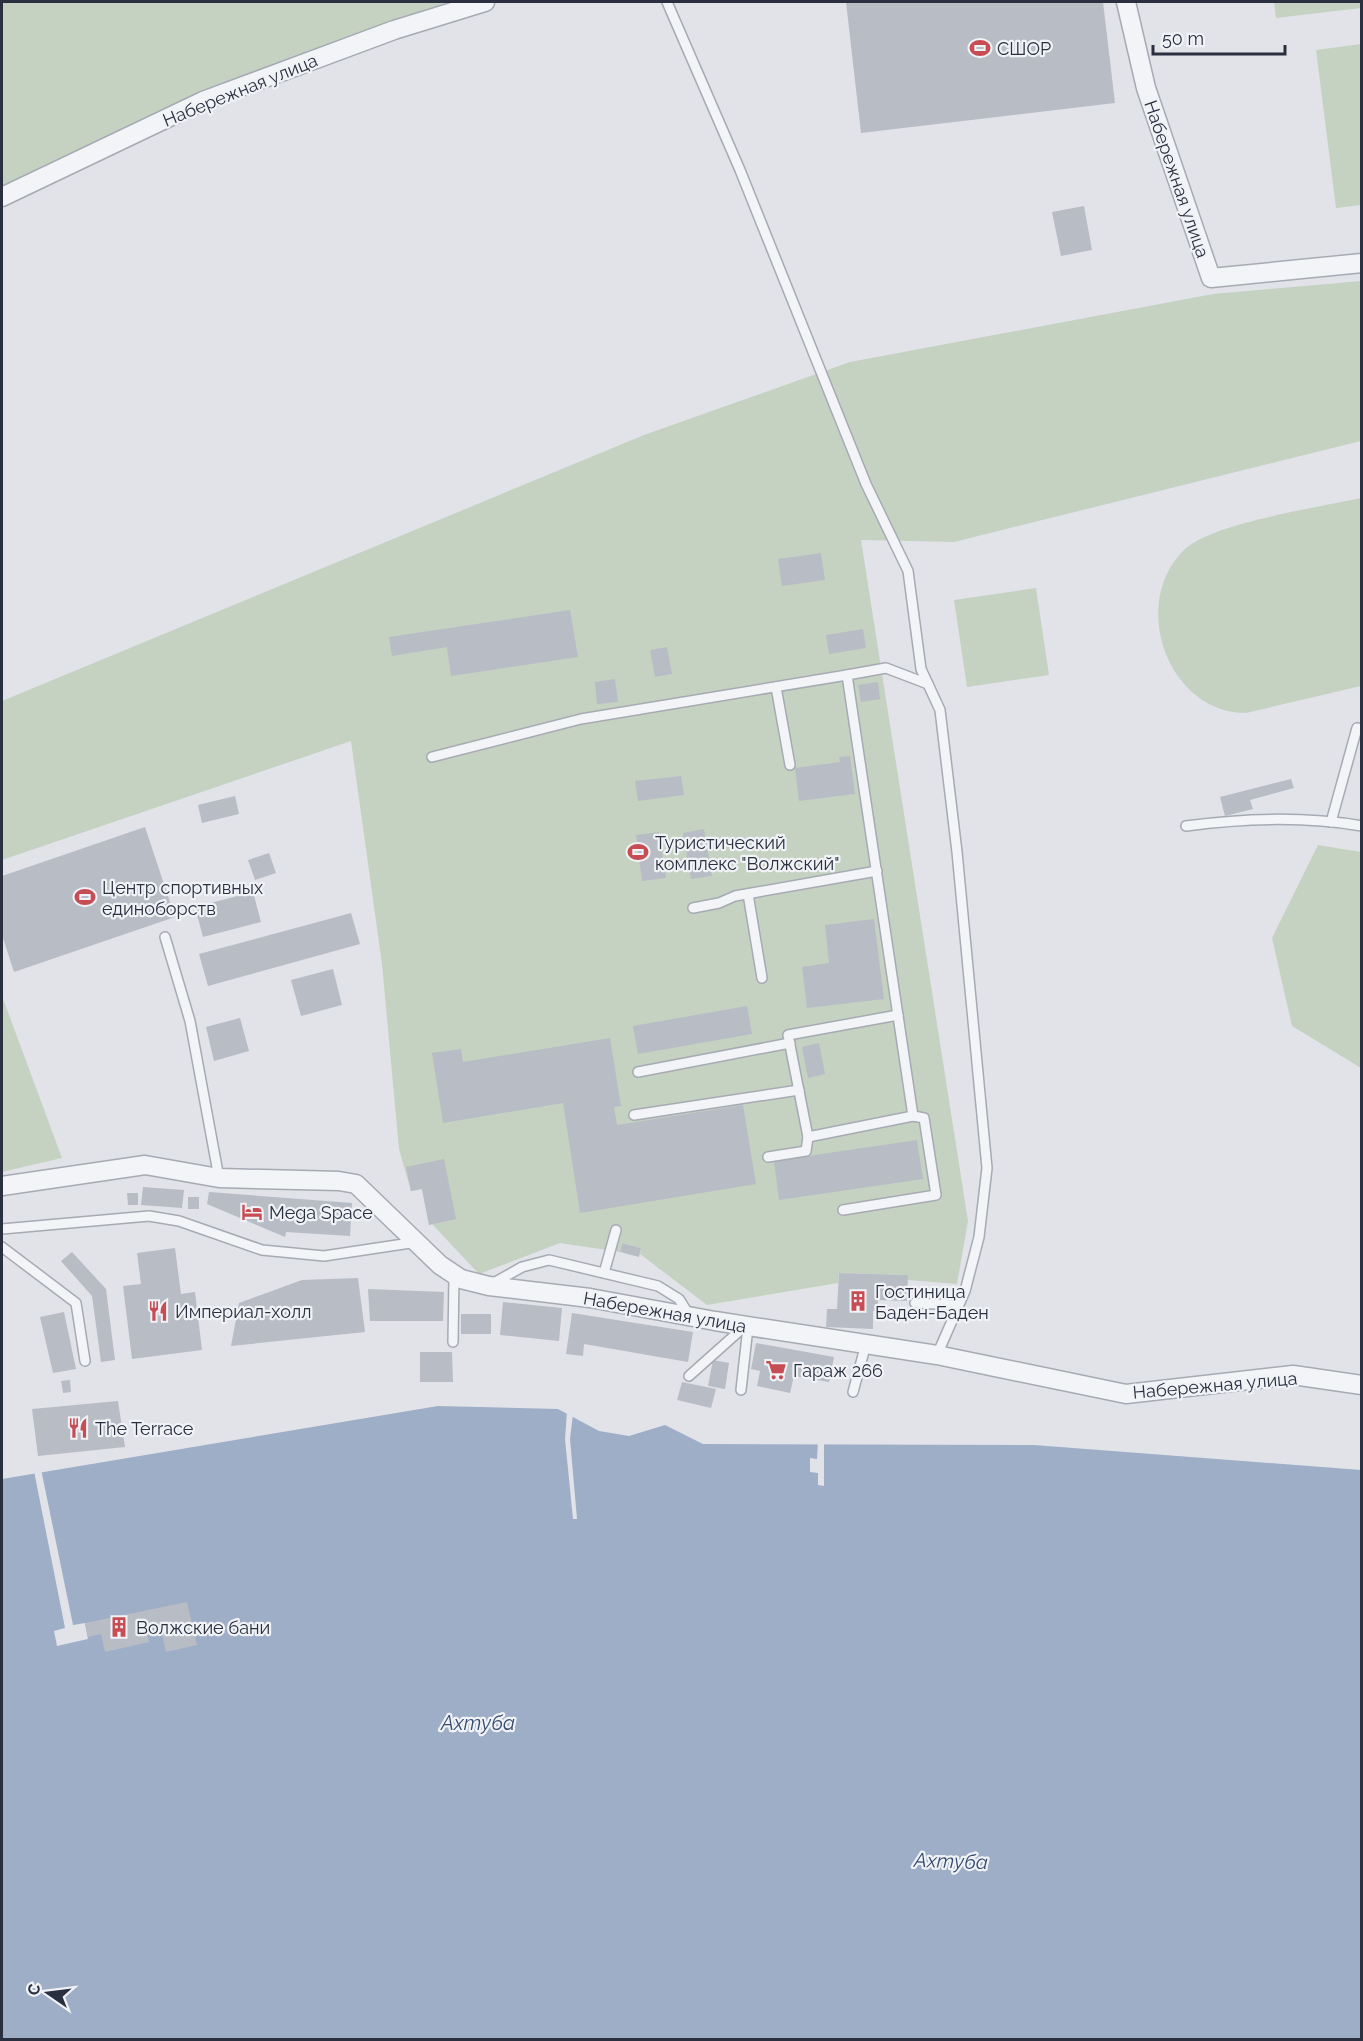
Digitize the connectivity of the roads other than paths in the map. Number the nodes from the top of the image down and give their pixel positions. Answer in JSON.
{"nodes":[{"id":1,"x":485,"y":2,"type":"edge"},
{"id":2,"x":667,"y":2,"type":"edge"},
{"id":3,"x":1126,"y":2,"type":"edge"},
{"id":4,"x":2,"y":197,"type":"edge"},
{"id":5,"x":1362,"y":263,"type":"edge"},
{"id":6,"x":847,"y":675,"type":"junction"},
{"id":7,"x":928,"y":684,"type":"junction"},
{"id":8,"x":776,"y":687,"type":"junction"},
{"id":9,"x":1362,"y":729,"type":"edge"},
{"id":10,"x":432,"y":757,"type":"dead end"},
{"id":11,"x":790,"y":765,"type":"dead end"},
{"id":12,"x":1331,"y":822,"type":"junction"},
{"id":13,"x":1186,"y":826,"type":"dead end"},
{"id":14,"x":1362,"y":826,"type":"edge"},
{"id":15,"x":877,"y":871,"type":"junction"},
{"id":16,"x":748,"y":894,"type":"junction"},
{"id":17,"x":693,"y":908,"type":"dead end"},
{"id":18,"x":165,"y":937,"type":"dead end"},
{"id":19,"x":762,"y":978,"type":"dead end"},
{"id":20,"x":898,"y":1015,"type":"junction"},
{"id":21,"x":790,"y":1043,"type":"junction"},
{"id":22,"x":638,"y":1072,"type":"dead end"},
{"id":23,"x":799,"y":1090,"type":"junction"},
{"id":24,"x":634,"y":1115,"type":"dead end"},
{"id":25,"x":913,"y":1116,"type":"junction"},
{"id":26,"x":808,"y":1137,"type":"junction"},
{"id":27,"x":768,"y":1157,"type":"dead end"},
{"id":28,"x":219,"y":1178,"type":"junction"},
{"id":29,"x":2,"y":1186,"type":"edge"},
{"id":30,"x":843,"y":1210,"type":"dead end"},
{"id":31,"x":2,"y":1229,"type":"edge"},
{"id":32,"x":616,"y":1230,"type":"dead end"},
{"id":33,"x":417,"y":1242,"type":"junction"},
{"id":34,"x":2,"y":1247,"type":"edge"},
{"id":35,"x":604,"y":1273,"type":"junction"},
{"id":36,"x":454,"y":1275,"type":"junction"},
{"id":37,"x":489,"y":1286,"type":"junction"},
{"id":38,"x":915,"y":1303,"type":"dead end"},
{"id":39,"x":957,"y":1305,"type":"junction"},
{"id":40,"x":690,"y":1317,"type":"junction"},
{"id":41,"x":746,"y":1326,"type":"junction"},
{"id":42,"x":453,"y":1342,"type":"dead end"},
{"id":43,"x":866,"y":1344,"type":"junction"},
{"id":44,"x":937,"y":1355,"type":"junction"},
{"id":45,"x":85,"y":1361,"type":"dead end"},
{"id":46,"x":689,"y":1376,"type":"dead end"},
{"id":47,"x":1362,"y":1385,"type":"edge"},
{"id":48,"x":741,"y":1390,"type":"dead end"},
{"id":49,"x":853,"y":1392,"type":"dead end"}],
"edges":[{"from":1,"to":4,"type":"street","name":"Набережная улица"},
{"from":2,"to":7,"type":"lane"},
{"from":3,"to":5,"type":"street","name":"Набережная улица"},
{"from":6,"to":7,"type":"lane"},
{"from":6,"to":8,"type":"lane"},
{"from":6,"to":15,"type":"lane"},
{"from":7,"to":39,"type":"lane"},
{"from":8,"to":10,"type":"lane"},
{"from":8,"to":11,"type":"lane"},
{"from":9,"to":12,"type":"lane"},
{"from":12,"to":13,"type":"lane"},
{"from":12,"to":14,"type":"lane"},
{"from":15,"to":16,"type":"lane"},
{"from":15,"to":20,"type":"lane"},
{"from":16,"to":17,"type":"lane"},
{"from":16,"to":19,"type":"lane"},
{"from":18,"to":28,"type":"lane"},
{"from":20,"to":21,"type":"lane"},
{"from":20,"to":25,"type":"lane"},
{"from":21,"to":22,"type":"lane"},
{"from":21,"to":23,"type":"lane"},
{"from":23,"to":24,"type":"lane"},
{"from":23,"to":26,"type":"lane"},
{"from":25,"to":26,"type":"lane"},
{"from":25,"to":30,"type":"lane"},
{"from":26,"to":27,"type":"lane"},
{"from":28,"to":29,"type":"street","name":"Набережная улица"},
{"from":28,"to":33,"type":"street","name":"Набережная улица"},
{"from":31,"to":33,"type":"lane"},
{"from":32,"to":35,"type":"lane"},
{"from":33,"to":36,"type":"street","name":"Набережная улица"},
{"from":34,"to":45,"type":"lane"},
{"from":35,"to":37,"type":"lane"},
{"from":35,"to":40,"type":"lane"},
{"from":36,"to":37,"type":"street","name":"Набережная улица"},
{"from":36,"to":42,"type":"lane"},
{"from":37,"to":40,"type":"street","name":"Набережная улица"},
{"from":38,"to":39,"type":"lane"},
{"from":39,"to":44,"type":"lane"},
{"from":40,"to":41,"type":"street","name":"Набережная улица"},
{"from":41,"to":43,"type":"street","name":"Набережная улица"},
{"from":41,"to":46,"type":"lane"},
{"from":41,"to":48,"type":"lane"},
{"from":43,"to":44,"type":"street","name":"Набережная улица"},
{"from":43,"to":49,"type":"lane"},
{"from":44,"to":47,"type":"street","name":"Набережная улица"}]}
